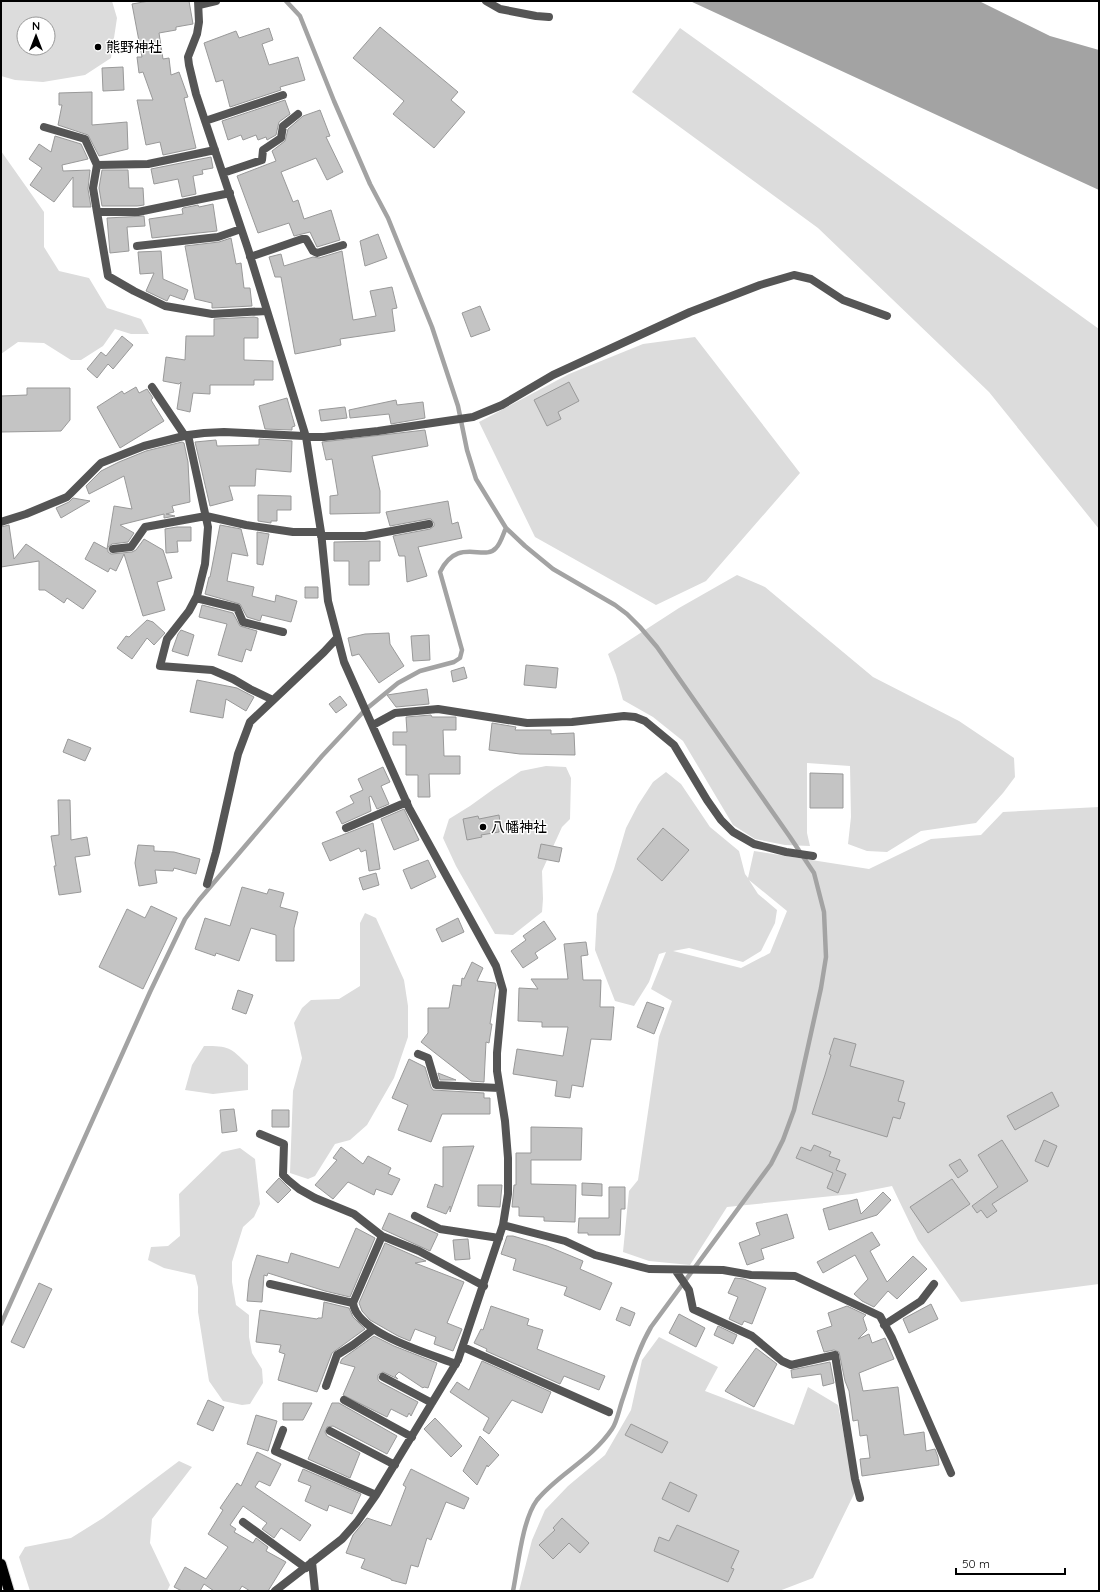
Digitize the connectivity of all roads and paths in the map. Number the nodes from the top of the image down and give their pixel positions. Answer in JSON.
{"nodes":[{"id":1,"x":216,"y":1,"type":"edge"},
{"id":2,"x":486,"y":1,"type":"edge"},
{"id":3,"x":199,"y":3,"type":"edge"},
{"id":4,"x":549,"y":17,"type":"dead end"},
{"id":5,"x":283,"y":95,"type":"dead end"},
{"id":6,"x":298,"y":114,"type":"dead end"},
{"id":7,"x":205,"y":121,"type":"junction"},
{"id":8,"x":44,"y":127,"type":"dead end"},
{"id":9,"x":215,"y":150,"type":"junction"},
{"id":10,"x":96,"y":165,"type":"junction"},
{"id":11,"x":223,"y":173,"type":"junction"},
{"id":12,"x":230,"y":193,"type":"junction"},
{"id":13,"x":97,"y":212,"type":"junction"},
{"id":14,"x":241,"y":229,"type":"junction"},
{"id":15,"x":343,"y":244,"type":"dead end"},
{"id":16,"x":136,"y":246,"type":"dead end"},
{"id":17,"x":250,"y":257,"type":"junction"},
{"id":18,"x":267,"y":311,"type":"junction"},
{"id":19,"x":887,"y":316,"type":"dead end"},
{"id":20,"x":152,"y":386,"type":"dead end"},
{"id":21,"x":187,"y":436,"type":"junction"},
{"id":22,"x":306,"y":437,"type":"junction"},
{"id":23,"x":206,"y":516,"type":"junction"},
{"id":24,"x":1,"y":522,"type":"edge"},
{"id":25,"x":429,"y":524,"type":"dead end"},
{"id":26,"x":321,"y":534,"type":"junction"},
{"id":27,"x":113,"y":549,"type":"dead end"},
{"id":28,"x":196,"y":598,"type":"junction"},
{"id":29,"x":282,"y":632,"type":"dead end"},
{"id":30,"x":337,"y":638,"type":"junction"},
{"id":31,"x":273,"y":700,"type":"junction"},
{"id":32,"x":373,"y":725,"type":"junction"},
{"id":33,"x":406,"y":802,"type":"junction"},
{"id":34,"x":346,"y":828,"type":"dead end"},
{"id":35,"x":813,"y":856,"type":"dead end"},
{"id":36,"x":207,"y":884,"type":"dead end"},
{"id":37,"x":418,"y":1054,"type":"dead end"},
{"id":38,"x":499,"y":1088,"type":"junction"},
{"id":39,"x":260,"y":1134,"type":"dead end"},
{"id":40,"x":415,"y":1216,"type":"dead end"},
{"id":41,"x":503,"y":1225,"type":"junction"},
{"id":42,"x":382,"y":1236,"type":"junction"},
{"id":43,"x":499,"y":1238,"type":"junction"},
{"id":44,"x":676,"y":1271,"type":"junction"},
{"id":45,"x":270,"y":1284,"type":"dead end"},
{"id":46,"x":934,"y":1284,"type":"dead end"},
{"id":47,"x":484,"y":1286,"type":"junction"},
{"id":48,"x":353,"y":1303,"type":"junction"},
{"id":49,"x":884,"y":1325,"type":"junction"},
{"id":50,"x":374,"y":1329,"type":"junction"},
{"id":51,"x":463,"y":1347,"type":"junction"},
{"id":52,"x":456,"y":1364,"type":"junction"},
{"id":53,"x":383,"y":1377,"type":"dead end"},
{"id":54,"x":326,"y":1386,"type":"dead end"},
{"id":55,"x":344,"y":1400,"type":"dead end"},
{"id":56,"x":432,"y":1403,"type":"junction"},
{"id":57,"x":609,"y":1412,"type":"dead end"},
{"id":58,"x":283,"y":1430,"type":"dead end"},
{"id":59,"x":330,"y":1431,"type":"dead end"},
{"id":60,"x":412,"y":1437,"type":"junction"},
{"id":61,"x":394,"y":1465,"type":"junction"},
{"id":62,"x":951,"y":1473,"type":"dead end"},
{"id":63,"x":376,"y":1495,"type":"junction"},
{"id":64,"x":860,"y":1498,"type":"dead end"},
{"id":65,"x":243,"y":1522,"type":"dead end"},
{"id":66,"x":1,"y":1564,"type":"edge"},
{"id":67,"x":309,"y":1565,"type":"junction"},
{"id":68,"x":9,"y":1591,"type":"edge"},
{"id":69,"x":275,"y":1591,"type":"edge"},
{"id":70,"x":315,"y":1591,"type":"edge"}],
"edges":[{"from":1,"to":3,"type":"street"},
{"from":2,"to":4,"type":"street"},
{"from":3,"to":7,"type":"street"},
{"from":5,"to":7,"type":"street"},
{"from":6,"to":11,"type":"street"},
{"from":7,"to":9,"type":"street"},
{"from":8,"to":10,"type":"street"},
{"from":9,"to":10,"type":"street"},
{"from":9,"to":11,"type":"street"},
{"from":10,"to":13,"type":"street"},
{"from":11,"to":12,"type":"street"},
{"from":12,"to":13,"type":"street"},
{"from":12,"to":14,"type":"street"},
{"from":13,"to":18,"type":"street"},
{"from":14,"to":16,"type":"street"},
{"from":14,"to":17,"type":"street"},
{"from":15,"to":17,"type":"street"},
{"from":17,"to":18,"type":"street"},
{"from":18,"to":22,"type":"street"},
{"from":19,"to":22,"type":"street"},
{"from":20,"to":21,"type":"street"},
{"from":21,"to":22,"type":"street"},
{"from":21,"to":23,"type":"street"},
{"from":21,"to":24,"type":"street"},
{"from":22,"to":26,"type":"street"},
{"from":23,"to":26,"type":"street"},
{"from":23,"to":27,"type":"street"},
{"from":23,"to":28,"type":"street"},
{"from":25,"to":26,"type":"street"},
{"from":26,"to":30,"type":"street"},
{"from":28,"to":29,"type":"street"},
{"from":28,"to":31,"type":"street"},
{"from":30,"to":31,"type":"street"},
{"from":30,"to":32,"type":"street"},
{"from":31,"to":36,"type":"street"},
{"from":32,"to":33,"type":"street"},
{"from":32,"to":35,"type":"street"},
{"from":33,"to":34,"type":"street"},
{"from":33,"to":38,"type":"street"},
{"from":37,"to":38,"type":"street"},
{"from":38,"to":41,"type":"street"},
{"from":39,"to":42,"type":"street"},
{"from":40,"to":43,"type":"street"},
{"from":41,"to":43,"type":"street"},
{"from":41,"to":44,"type":"street"},
{"from":42,"to":47,"type":"street"},
{"from":42,"to":48,"type":"street"},
{"from":43,"to":47,"type":"street"},
{"from":44,"to":49,"type":"street"},
{"from":44,"to":64,"type":"street"},
{"from":45,"to":48,"type":"street"},
{"from":46,"to":49,"type":"street"},
{"from":47,"to":51,"type":"street"},
{"from":48,"to":50,"type":"street"},
{"from":49,"to":62,"type":"street"},
{"from":50,"to":52,"type":"street"},
{"from":50,"to":54,"type":"street"},
{"from":51,"to":52,"type":"street"},
{"from":51,"to":57,"type":"street"},
{"from":52,"to":56,"type":"street"},
{"from":53,"to":56,"type":"street"},
{"from":55,"to":60,"type":"street"},
{"from":56,"to":60,"type":"street"},
{"from":58,"to":63,"type":"street"},
{"from":59,"to":61,"type":"street"},
{"from":60,"to":61,"type":"street"},
{"from":61,"to":63,"type":"street"},
{"from":63,"to":67,"type":"street"},
{"from":65,"to":67,"type":"street"},
{"from":66,"to":68,"type":"main road"},
{"from":67,"to":69,"type":"street"},
{"from":67,"to":70,"type":"street"}]}
